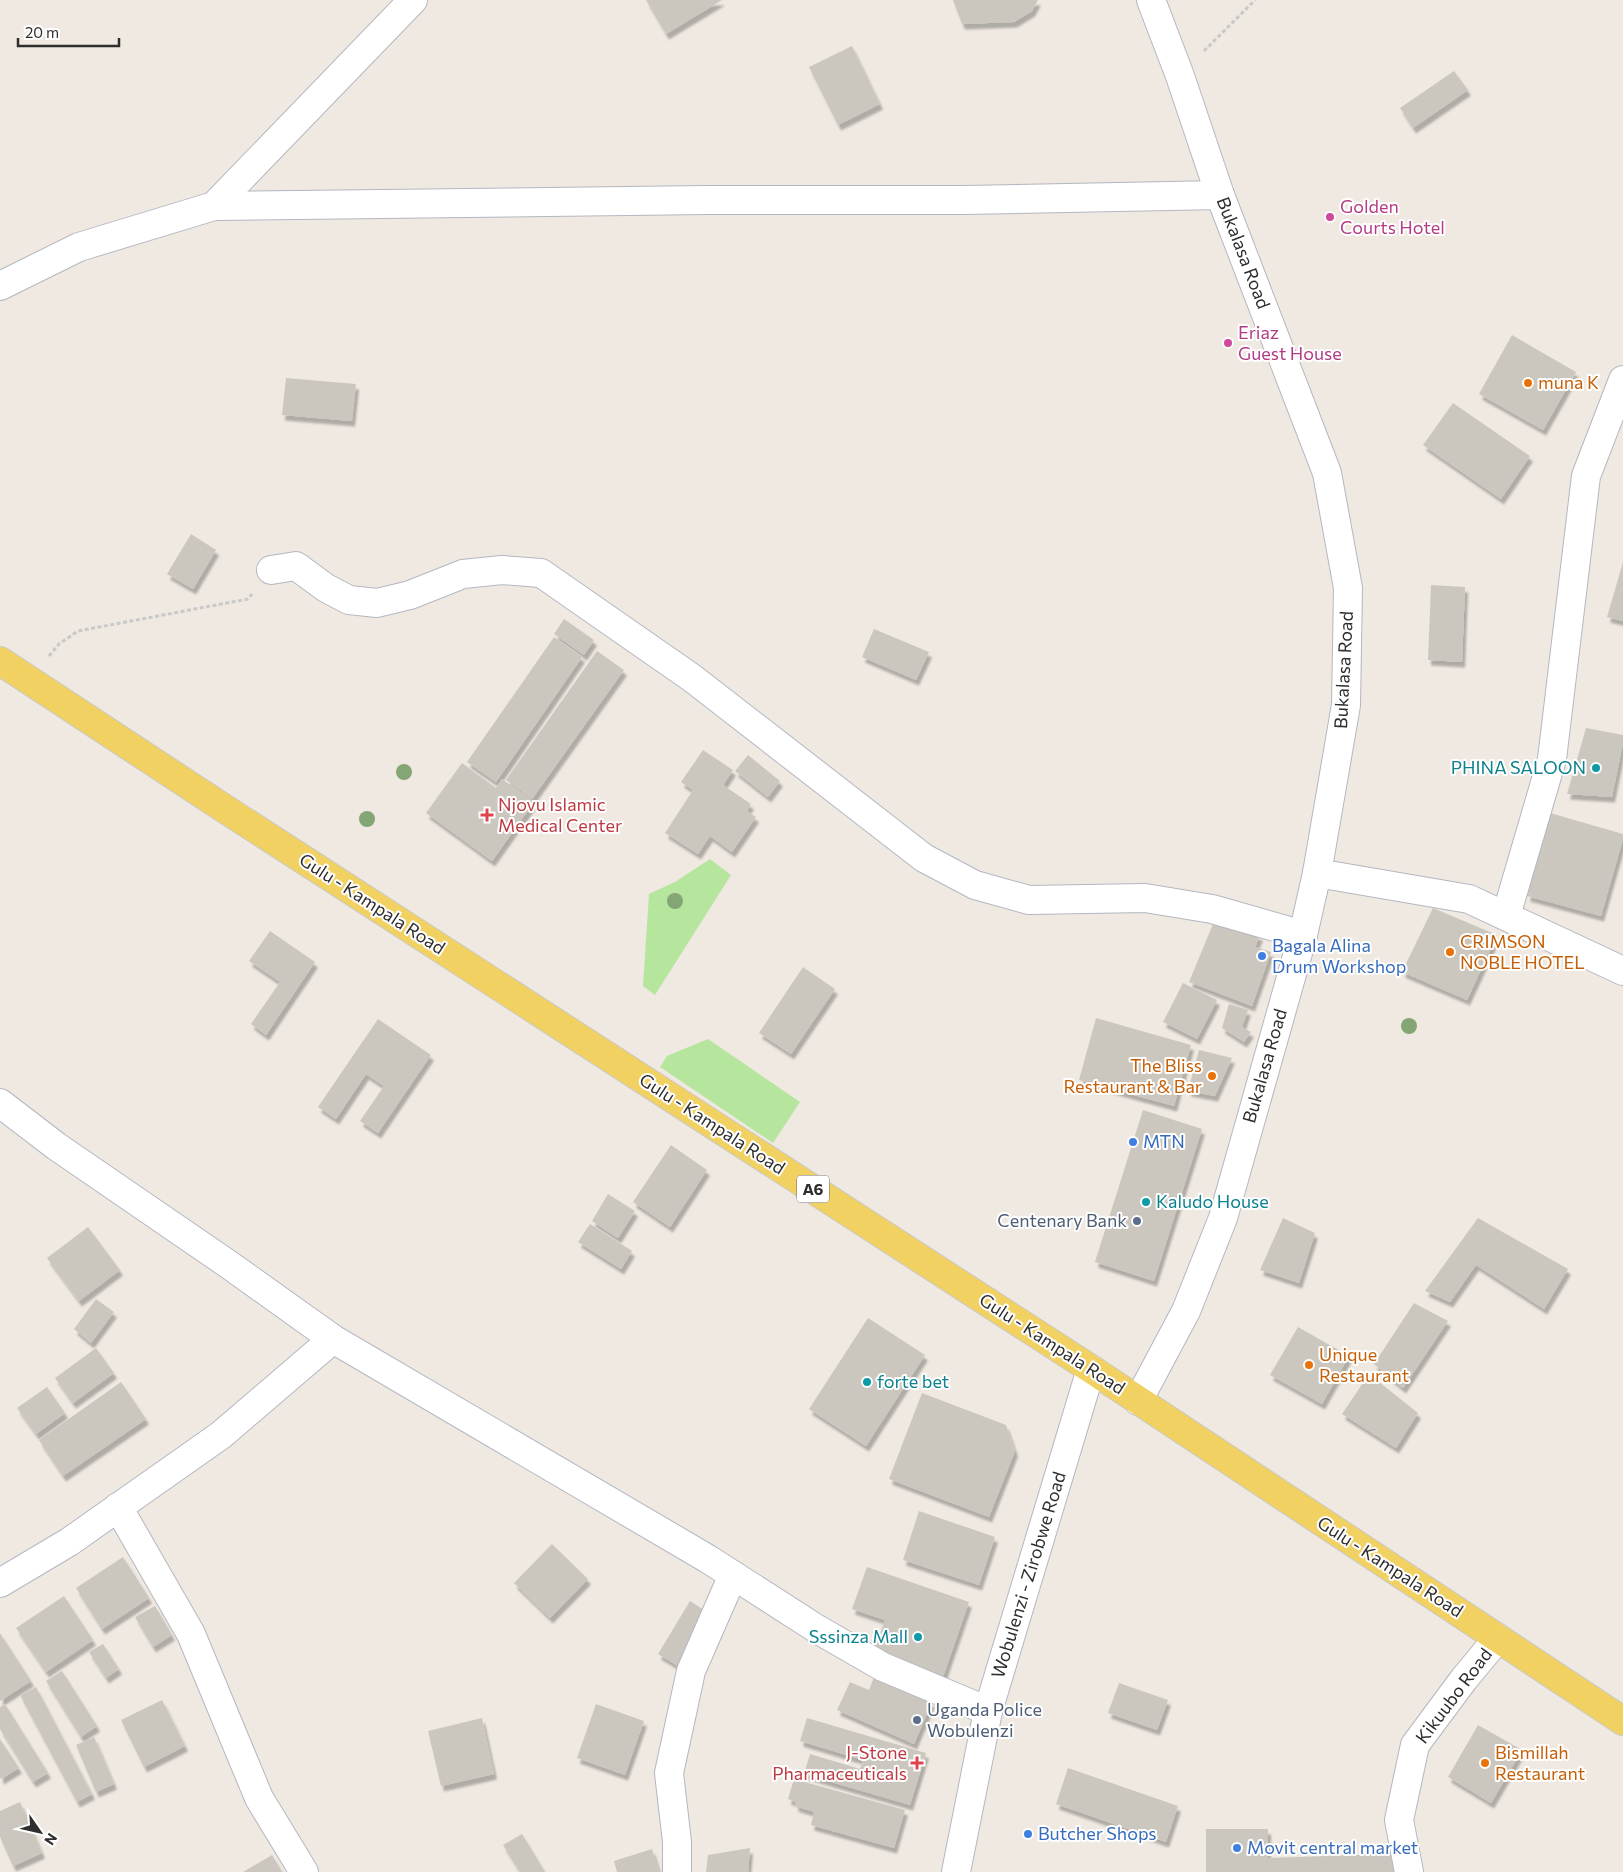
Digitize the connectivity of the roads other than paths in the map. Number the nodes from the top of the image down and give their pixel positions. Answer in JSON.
{"nodes":[{"id":1,"x":413,"y":0,"type":"edge"},
{"id":2,"x":1150,"y":0,"type":"edge"},
{"id":3,"x":1220,"y":195,"type":"junction"},
{"id":4,"x":214,"y":206,"type":"junction"},
{"id":5,"x":0,"y":286,"type":"edge"},
{"id":6,"x":1623,"y":380,"type":"edge"},
{"id":7,"x":271,"y":570,"type":"road end"},
{"id":8,"x":0,"y":661,"type":"edge"},
{"id":9,"x":1317,"y":873,"type":"junction"},
{"id":10,"x":1506,"y":916,"type":"junction"},
{"id":11,"x":1303,"y":935,"type":"junction"},
{"id":12,"x":1623,"y":971,"type":"edge"},
{"id":13,"x":0,"y":1103,"type":"edge"},
{"id":14,"x":333,"y":1339,"type":"junction"},
{"id":15,"x":1091,"y":1369,"type":"junction"},
{"id":16,"x":1138,"y":1401,"type":"junction"},
{"id":17,"x":118,"y":1507,"type":"junction"},
{"id":18,"x":733,"y":1575,"type":"junction"},
{"id":19,"x":0,"y":1583,"type":"edge"},
{"id":20,"x":1498,"y":1638,"type":"junction"},
{"id":21,"x":988,"y":1711,"type":"junction"},
{"id":22,"x":1623,"y":1720,"type":"edge"},
{"id":23,"x":304,"y":1872,"type":"edge"},
{"id":24,"x":677,"y":1872,"type":"edge"},
{"id":25,"x":956,"y":1872,"type":"edge"},
{"id":26,"x":1409,"y":1872,"type":"edge"}],
"edges":[{"from":1,"to":4,"type":"street"},
{"from":2,"to":3,"type":"street","name":"Bukalasa Road"},
{"from":3,"to":4,"type":"street"},
{"from":3,"to":9,"type":"street","name":"Bukalasa Road"},
{"from":4,"to":5,"type":"street"},
{"from":6,"to":10,"type":"street"},
{"from":7,"to":11,"type":"street"},
{"from":8,"to":15,"type":"main road","name":"Gulu - Kampala Road","number":"A6"},
{"from":9,"to":10,"type":"street"},
{"from":9,"to":11,"type":"street","name":"Bukalasa Road"},
{"from":10,"to":12,"type":"street"},
{"from":11,"to":16,"type":"street","name":"Bukalasa Road"},
{"from":13,"to":14,"type":"street"},
{"from":14,"to":17,"type":"street"},
{"from":14,"to":18,"type":"street"},
{"from":15,"to":16,"type":"main road","name":"Gulu - Kampala Road","number":"A6"},
{"from":15,"to":21,"type":"street","name":"Wobulenzi - Zirobwe Road"},
{"from":16,"to":20,"type":"main road","name":"Gulu - Kampala Road","number":"A6"},
{"from":17,"to":19,"type":"street"},
{"from":17,"to":23,"type":"street"},
{"from":18,"to":21,"type":"street"},
{"from":18,"to":24,"type":"street"},
{"from":20,"to":22,"type":"main road","name":"Gulu - Kampala Road","number":"A6"},
{"from":20,"to":26,"type":"street","name":"Kikuubo Road"},
{"from":21,"to":25,"type":"street","name":"Wobulenzi - Zirobwe Road"}]}
